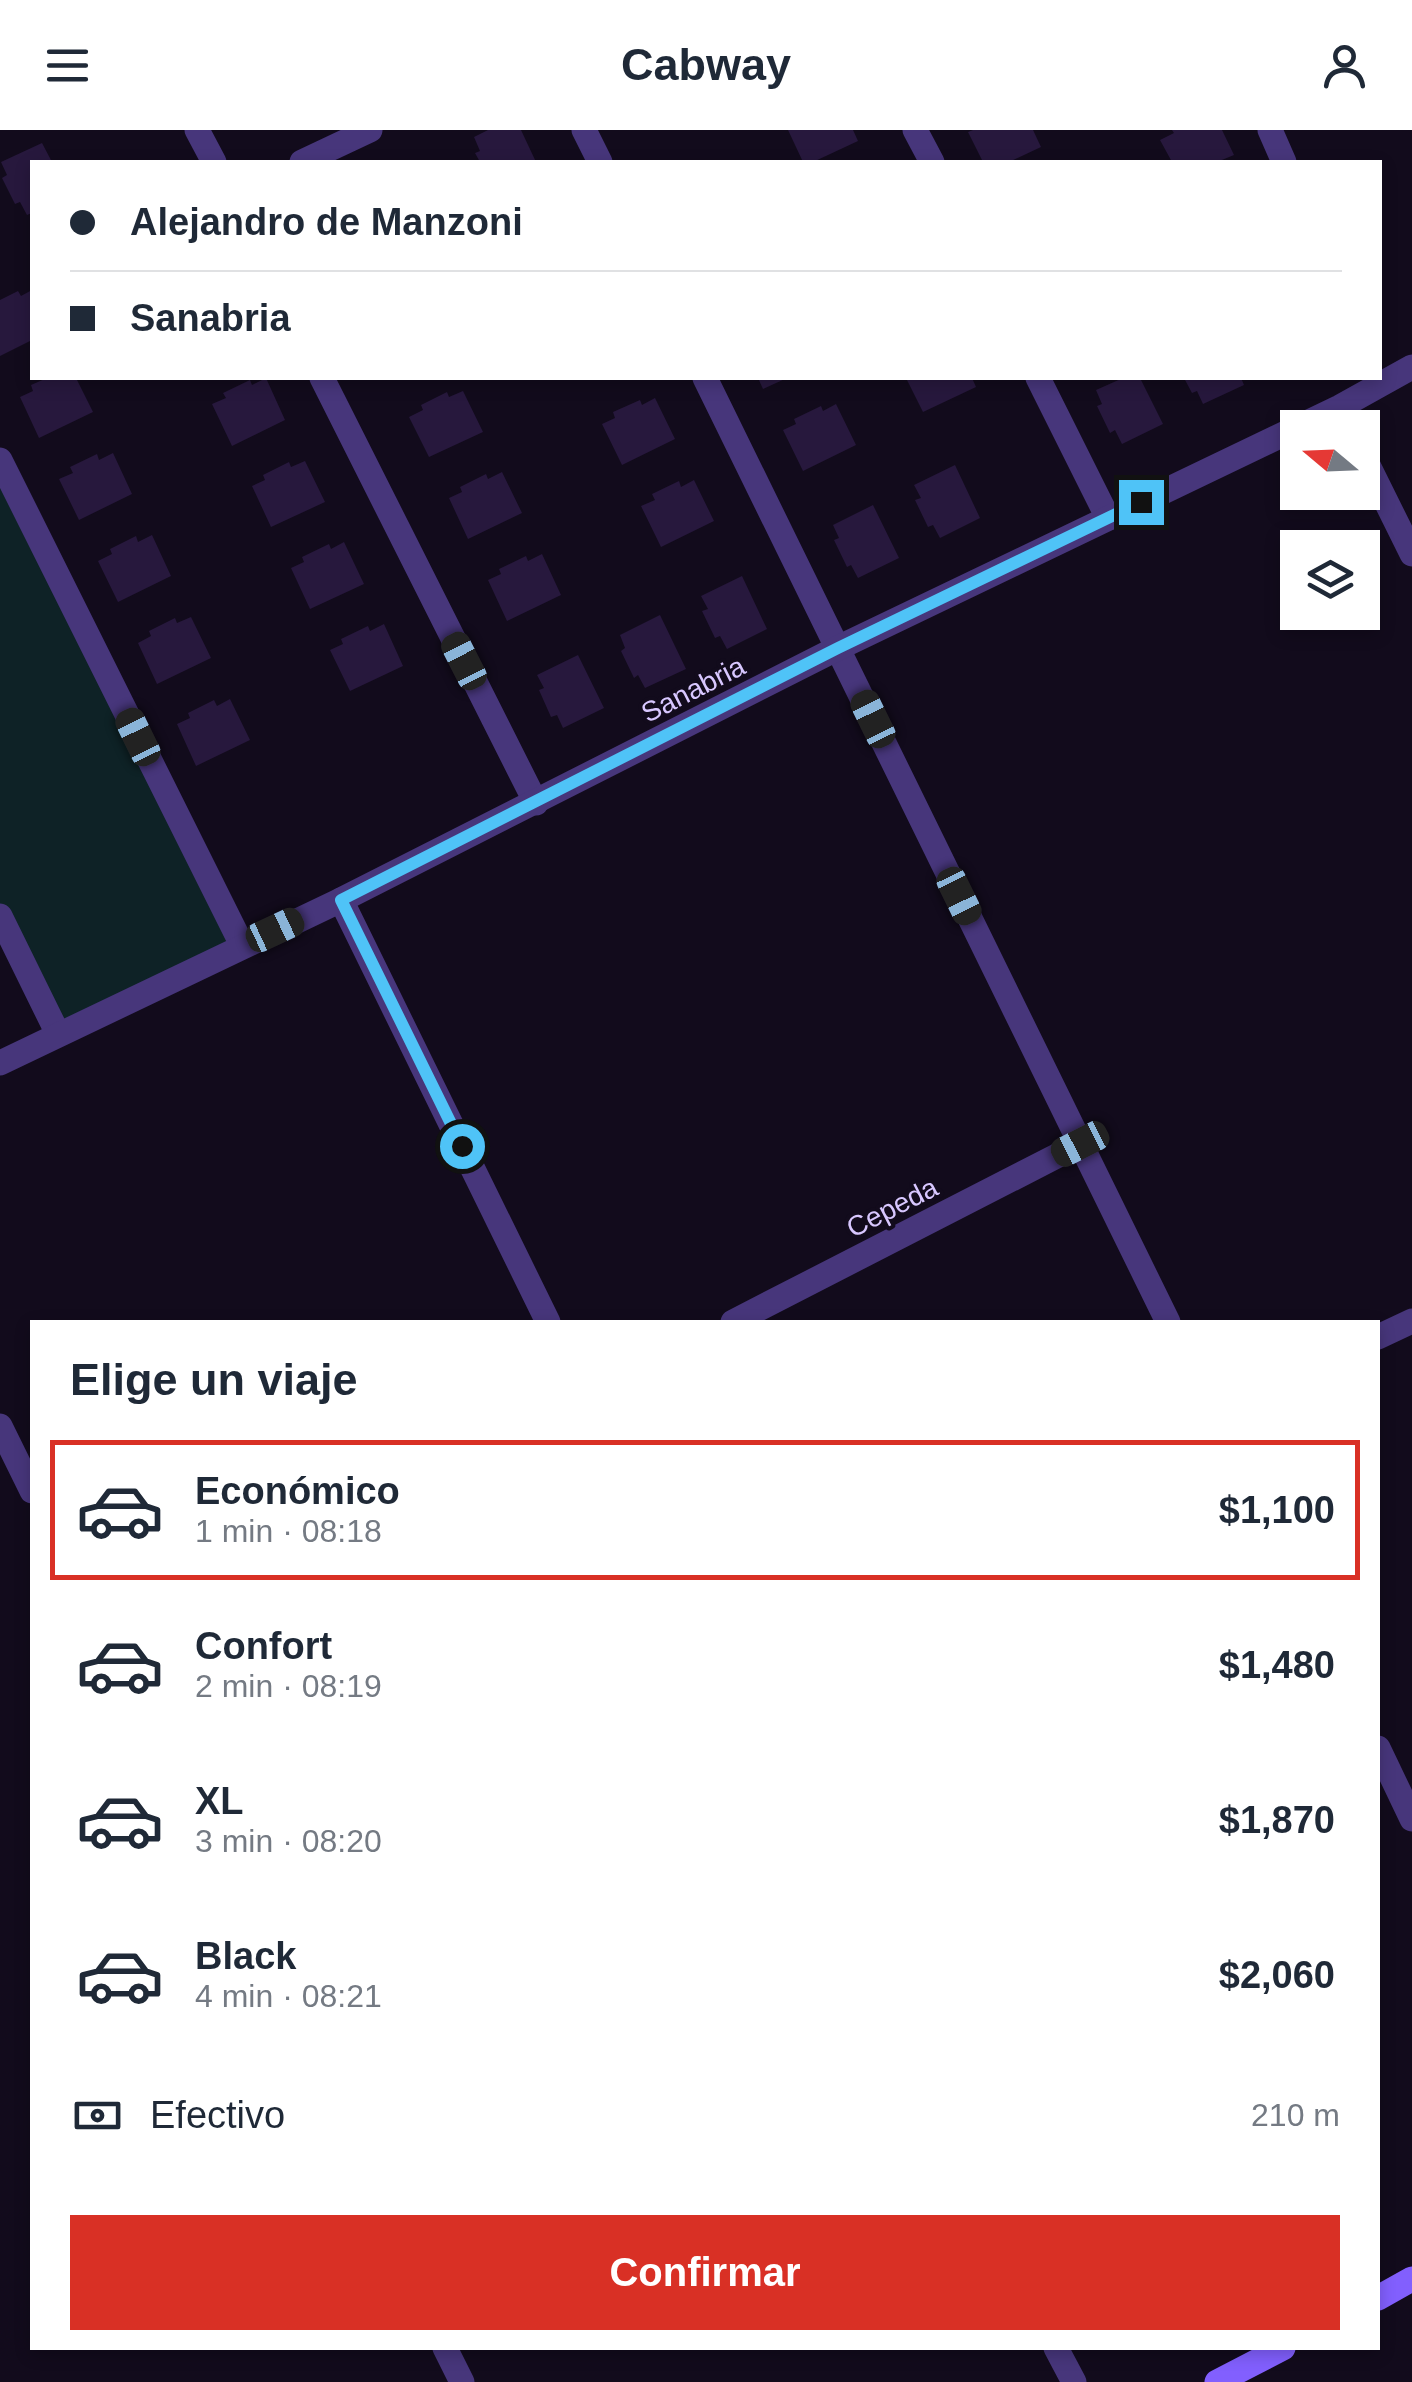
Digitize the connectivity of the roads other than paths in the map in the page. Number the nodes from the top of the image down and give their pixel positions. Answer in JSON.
{"nodes":[{"id":1,"x":197,"y":130,"type":"edge"},
{"id":2,"x":370,"y":130,"type":"edge"},
{"id":3,"x":584,"y":130,"type":"edge"},
{"id":4,"x":916,"y":130,"type":"edge"},
{"id":5,"x":1270,"y":130,"type":"edge"},
{"id":6,"x":213,"y":160,"type":"edge"},
{"id":7,"x":306,"y":160,"type":"edge"},
{"id":8,"x":599,"y":160,"type":"edge"},
{"id":9,"x":931,"y":160,"type":"edge"},
{"id":10,"x":1283,"y":160,"type":"edge"},
{"id":11,"x":1412,"y":366,"type":"edge"},
{"id":12,"x":1382,"y":379,"type":"edge"},
{"id":13,"x":323,"y":380,"type":"edge"},
{"id":14,"x":707,"y":380,"type":"edge"},
{"id":15,"x":1039,"y":380,"type":"edge"},
{"id":16,"x":1380,"y":380,"type":"edge"},
{"id":17,"x":1352,"y":410,"type":"edge"},
{"id":18,"x":1280,"y":445,"type":"edge"},
{"id":19,"x":0,"y":460,"type":"edge"},
{"id":20,"x":1380,"y":489,"type":"edge"},
{"id":21,"x":1108,"y":518,"type":"junction"},
{"id":22,"x":1412,"y":554,"type":"edge"},
{"id":23,"x":838,"y":648,"type":"junction"},
{"id":24,"x":536,"y":803,"type":"junction"},
{"id":25,"x":341,"y":900,"type":"junction"},
{"id":26,"x":0,"y":916,"type":"edge"},
{"id":27,"x":242,"y":945,"type":"junction"},
{"id":28,"x":58,"y":1034,"type":"junction"},
{"id":29,"x":0,"y":1063,"type":"edge"},
{"id":30,"x":1080,"y":1144,"type":"junction"},
{"id":31,"x":547,"y":1320,"type":"edge"},
{"id":32,"x":736,"y":1320,"type":"edge"},
{"id":33,"x":1167,"y":1320,"type":"edge"},
{"id":34,"x":1412,"y":1320,"type":"edge"},
{"id":35,"x":1380,"y":1337,"type":"edge"},
{"id":36,"x":0,"y":1426,"type":"edge"},
{"id":37,"x":30,"y":1487,"type":"edge"},
{"id":38,"x":1380,"y":1752,"type":"edge"},
{"id":39,"x":1412,"y":1819,"type":"edge"},
{"id":40,"x":1412,"y":2280,"type":"edge"},
{"id":41,"x":1380,"y":2297,"type":"edge"},
{"id":42,"x":447,"y":2350,"type":"edge"},
{"id":43,"x":1057,"y":2350,"type":"edge"},
{"id":44,"x":1279,"y":2350,"type":"edge"},
{"id":45,"x":462,"y":2382,"type":"edge"},
{"id":46,"x":1074,"y":2382,"type":"edge"},
{"id":47,"x":1218,"y":2382,"type":"edge"}],
"edges":[{"from":1,"to":6,"type":"street"},
{"from":2,"to":7,"type":"street"},
{"from":3,"to":8,"type":"street"},
{"from":4,"to":9,"type":"street"},
{"from":5,"to":10,"type":"street"},
{"from":11,"to":12,"type":"street","name":"Sanabria"},
{"from":13,"to":24,"type":"street"},
{"from":14,"to":23,"type":"street"},
{"from":15,"to":21,"type":"street"},
{"from":16,"to":17,"type":"street","name":"Sanabria"},
{"from":18,"to":21,"type":"street","name":"Sanabria"},
{"from":19,"to":27,"type":"street"},
{"from":20,"to":22,"type":"street"},
{"from":21,"to":23,"type":"street","name":"Sanabria"},
{"from":23,"to":24,"type":"street","name":"Sanabria"},
{"from":23,"to":30,"type":"street"},
{"from":24,"to":25,"type":"street","name":"Sanabria"},
{"from":25,"to":27,"type":"street","name":"Sanabria"},
{"from":25,"to":31,"type":"street"},
{"from":26,"to":28,"type":"street"},
{"from":27,"to":28,"type":"street","name":"Sanabria"},
{"from":28,"to":29,"type":"street","name":"Sanabria"},
{"from":30,"to":32,"type":"street","name":"Cepeda"},
{"from":30,"to":33,"type":"street"},
{"from":34,"to":35,"type":"street"},
{"from":36,"to":37,"type":"street"},
{"from":38,"to":39,"type":"street"},
{"from":40,"to":41,"type":"street"},
{"from":42,"to":45,"type":"street"},
{"from":43,"to":46,"type":"street"},
{"from":44,"to":47,"type":"street"}]}
